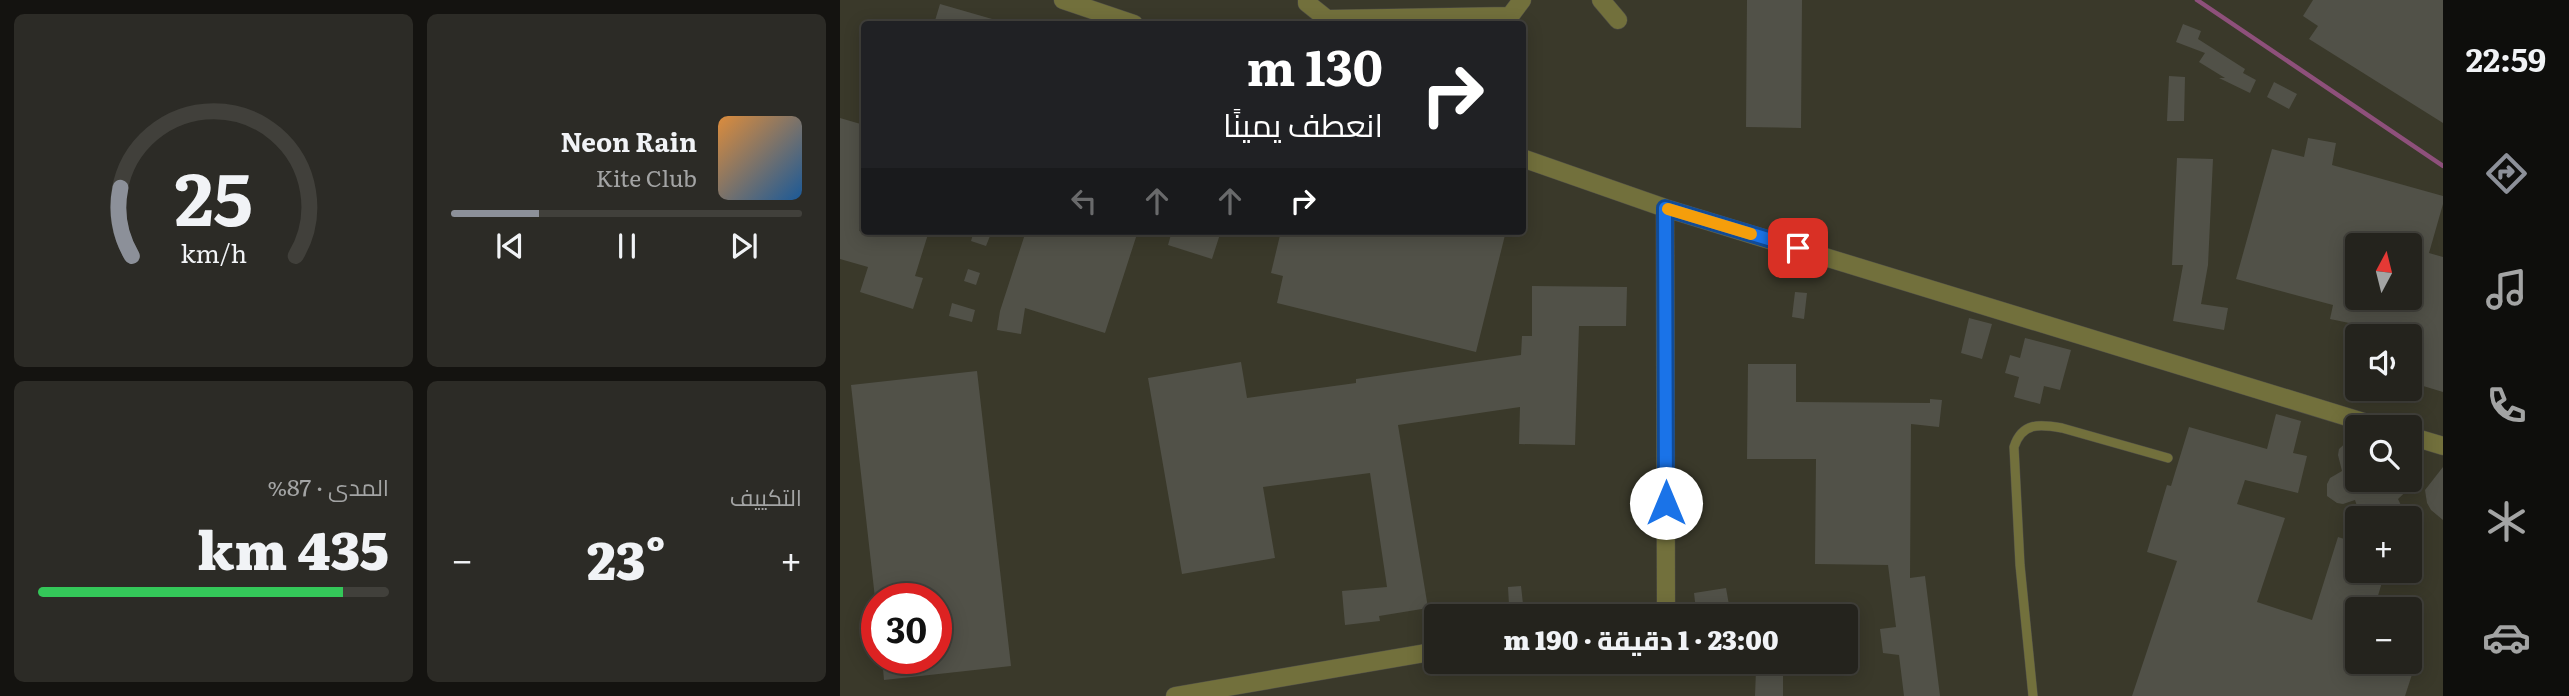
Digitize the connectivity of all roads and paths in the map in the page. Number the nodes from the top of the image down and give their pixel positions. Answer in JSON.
{"nodes":[{"id":1,"x":1063,"y":0,"type":"edge"},
{"id":2,"x":1307,"y":0,"type":"edge"},
{"id":3,"x":1522,"y":0,"type":"edge"},
{"id":4,"x":1601,"y":0,"type":"edge"},
{"id":5,"x":1618,"y":20,"type":"dead end"},
{"id":6,"x":1125,"y":21,"type":"edge"},
{"id":7,"x":1526,"y":160,"type":"edge"},
{"id":8,"x":1665,"y":208,"type":"junction"},
{"id":9,"x":2345,"y":416,"type":"edge"},
{"id":10,"x":2422,"y":440,"type":"edge"},
{"id":11,"x":2443,"y":446,"type":"edge"},
{"id":12,"x":2168,"y":457,"type":"dead end"},
{"id":13,"x":1666,"y":604,"type":"edge"},
{"id":14,"x":1424,"y":653,"type":"edge"},
{"id":15,"x":1175,"y":696,"type":"edge"},
{"id":16,"x":2033,"y":696,"type":"edge"}],
"edges":[{"from":1,"to":6,"type":"street"},
{"from":2,"to":3,"type":"street"},
{"from":4,"to":5,"type":"street"},
{"from":7,"to":8,"type":"street"},
{"from":8,"to":9,"type":"street"},
{"from":8,"to":13,"type":"street"},
{"from":10,"to":11,"type":"street"},
{"from":12,"to":16,"type":"lane"},
{"from":14,"to":15,"type":"street"}]}
